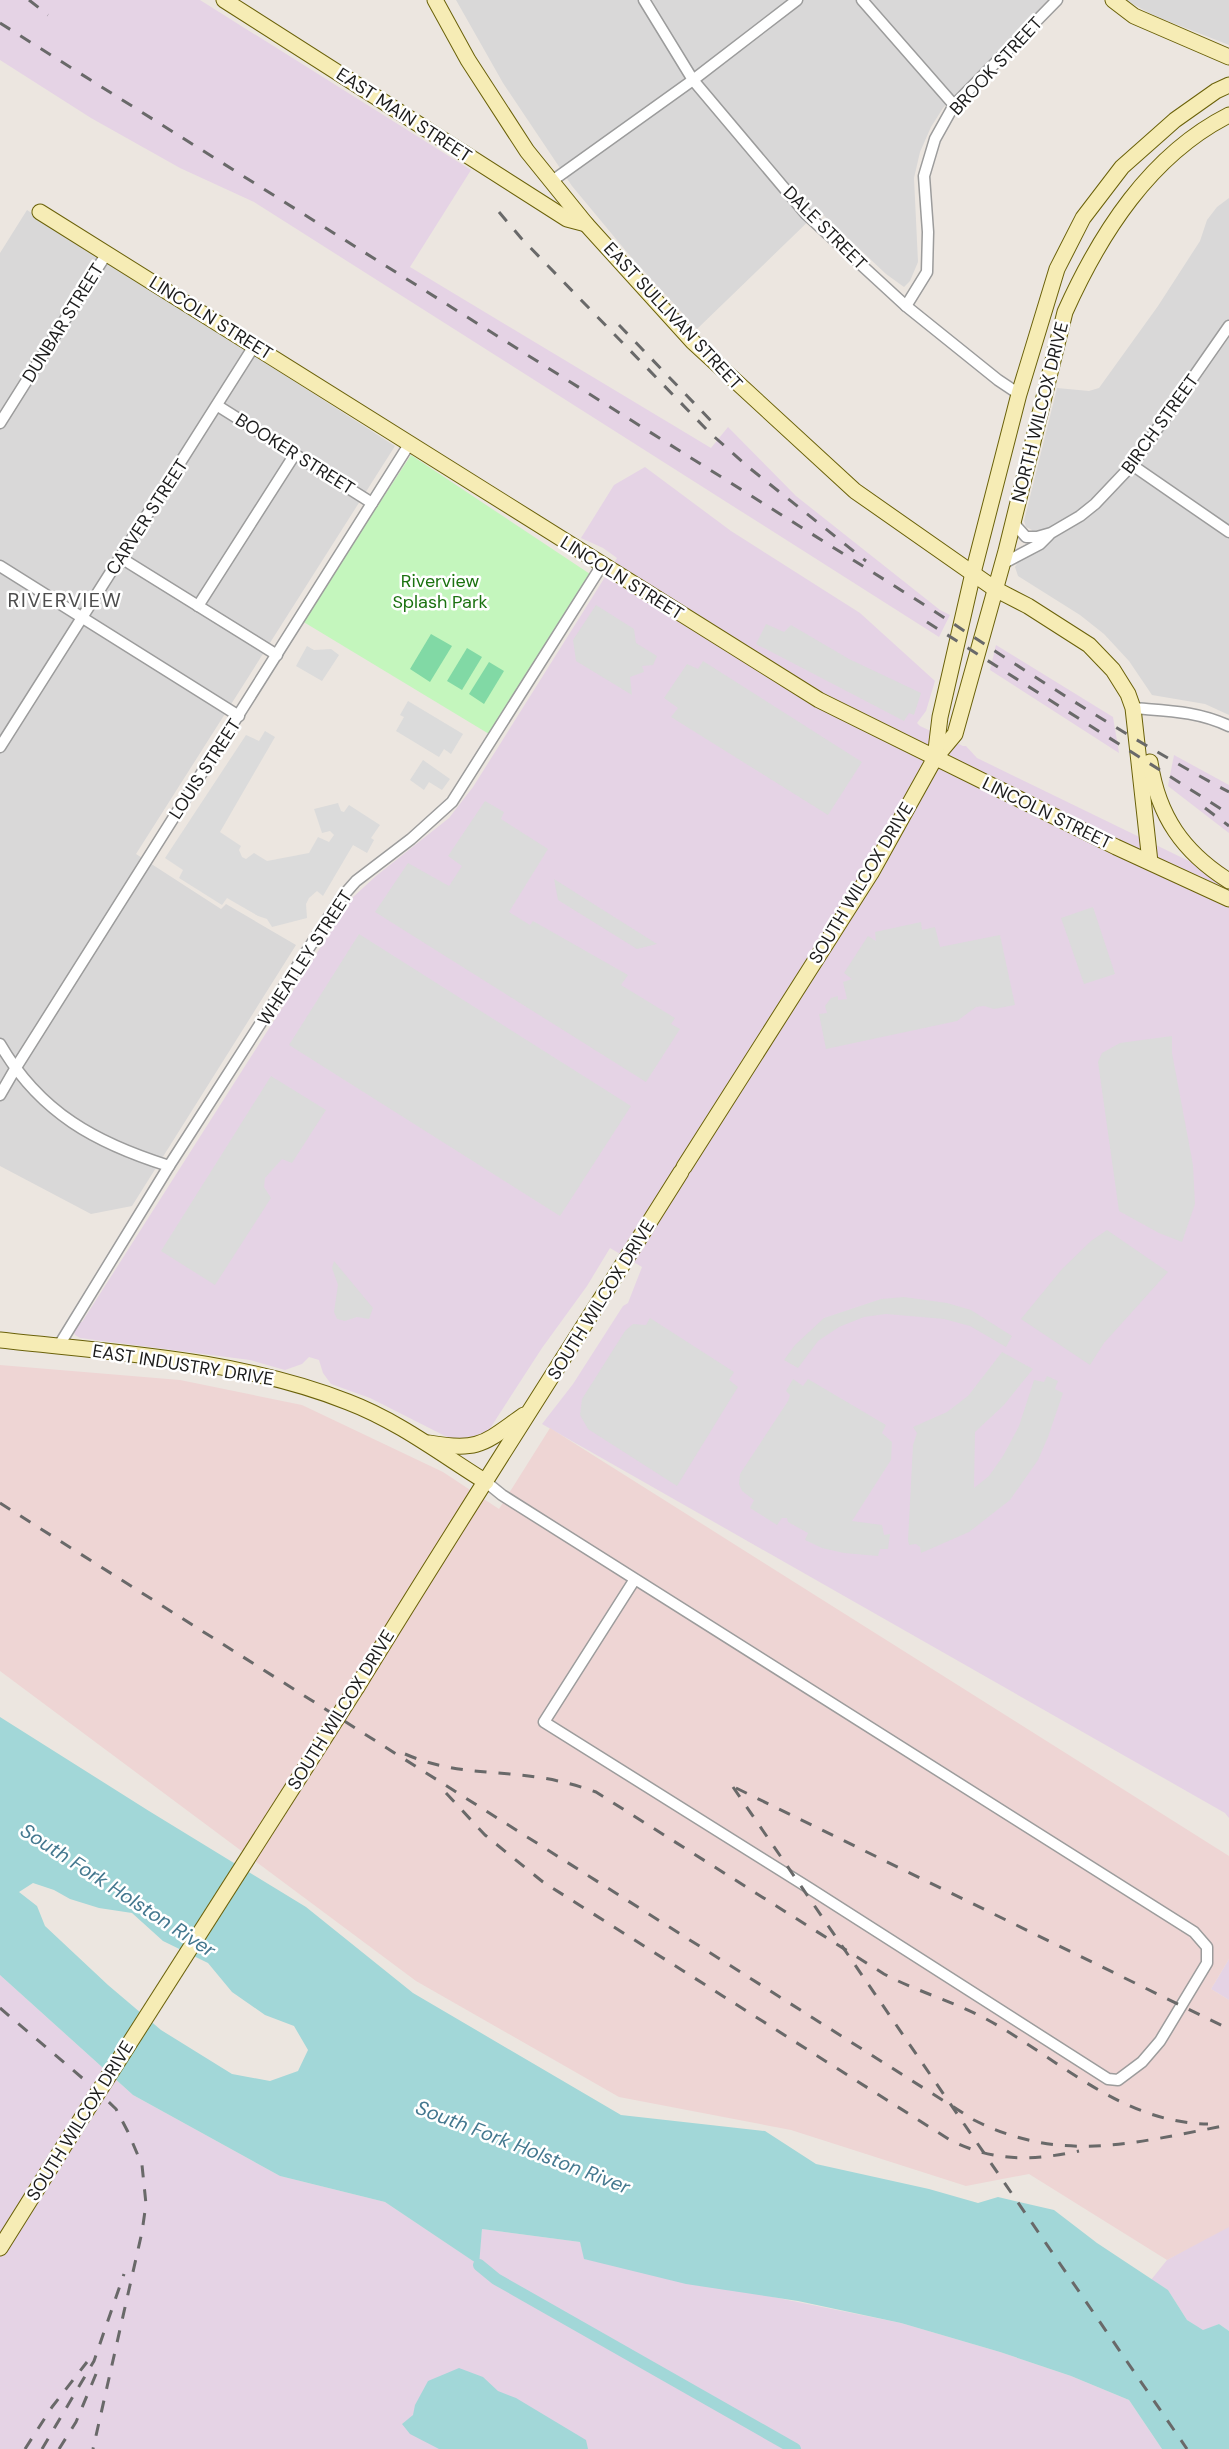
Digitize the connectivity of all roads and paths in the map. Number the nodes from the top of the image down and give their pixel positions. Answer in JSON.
{"nodes":[{"id":1,"x":224,"y":0,"type":"edge"},
{"id":2,"x":435,"y":0,"type":"edge"},
{"id":3,"x":644,"y":0,"type":"edge"},
{"id":4,"x":797,"y":0,"type":"edge"},
{"id":5,"x":862,"y":0,"type":"edge"},
{"id":6,"x":1058,"y":0,"type":"edge"},
{"id":7,"x":1113,"y":0,"type":"edge"},
{"id":8,"x":1229,"y":57,"type":"edge"},
{"id":9,"x":693,"y":80,"type":"junction"},
{"id":10,"x":1229,"y":86,"type":"edge"},
{"id":11,"x":954,"y":105,"type":"junction"},
{"id":12,"x":1226,"y":116,"type":"edge"},
{"id":13,"x":552,"y":181,"type":"junction"},
{"id":14,"x":40,"y":212,"type":"dead end"},
{"id":15,"x":586,"y":224,"type":"junction"},
{"id":16,"x":1079,"y":226,"type":"junction"},
{"id":17,"x":1102,"y":242,"type":"junction"},
{"id":18,"x":107,"y":253,"type":"junction"},
{"id":19,"x":906,"y":306,"type":"junction"},
{"id":20,"x":1229,"y":326,"type":"edge"},
{"id":21,"x":1225,"y":342,"type":"edge"},
{"id":22,"x":254,"y":346,"type":"junction"},
{"id":23,"x":1019,"y":394,"type":"junction"},
{"id":24,"x":218,"y":406,"type":"junction"},
{"id":25,"x":1040,"y":408,"type":"junction"},
{"id":26,"x":0,"y":423,"type":"edge"},
{"id":27,"x":410,"y":443,"type":"junction"},
{"id":28,"x":295,"y":454,"type":"junction"},
{"id":29,"x":1132,"y":465,"type":"junction"},
{"id":30,"x":372,"y":502,"type":"junction"},
{"id":31,"x":1013,"y":520,"type":"junction"},
{"id":32,"x":1229,"y":532,"type":"edge"},
{"id":33,"x":1052,"y":533,"type":"junction"},
{"id":34,"x":121,"y":558,"type":"junction"},
{"id":35,"x":1002,"y":564,"type":"junction"},
{"id":36,"x":0,"y":566,"type":"edge"},
{"id":37,"x":602,"y":566,"type":"junction"},
{"id":38,"x":973,"y":573,"type":"junction"},
{"id":39,"x":995,"y":589,"type":"junction"},
{"id":40,"x":198,"y":606,"type":"junction"},
{"id":41,"x":82,"y":619,"type":"junction"},
{"id":42,"x":277,"y":655,"type":"junction"},
{"id":43,"x":1133,"y":708,"type":"junction"},
{"id":44,"x":239,"y":716,"type":"junction"},
{"id":45,"x":1229,"y":726,"type":"edge"},
{"id":46,"x":0,"y":747,"type":"edge"},
{"id":47,"x":935,"y":758,"type":"junction"},
{"id":48,"x":1150,"y":862,"type":"junction"},
{"id":49,"x":1229,"y":881,"type":"edge"},
{"id":50,"x":1229,"y":899,"type":"edge"},
{"id":51,"x":0,"y":1044,"type":"edge"},
{"id":52,"x":15,"y":1069,"type":"junction"},
{"id":53,"x":0,"y":1095,"type":"edge"},
{"id":54,"x":169,"y":1166,"type":"junction"},
{"id":55,"x":0,"y":1340,"type":"edge"},
{"id":56,"x":58,"y":1347,"type":"junction"},
{"id":57,"x":532,"y":1409,"type":"junction"},
{"id":58,"x":421,"y":1441,"type":"junction"},
{"id":59,"x":486,"y":1482,"type":"junction"},
{"id":60,"x":635,"y":1580,"type":"junction"},
{"id":61,"x":0,"y":2248,"type":"edge"}],
"edges":[{"from":1,"to":15,"type":"main road","name":"EAST MAIN STREET"},
{"from":2,"to":13,"type":"main road","name":"EAST SULLIVAN STREET"},
{"from":3,"to":9,"type":"street","name":"DALE STREET"},
{"from":4,"to":9,"type":"street"},
{"from":5,"to":11,"type":"street"},
{"from":6,"to":11,"type":"street","name":"BROOK STREET"},
{"from":7,"to":8,"type":"main road"},
{"from":9,"to":13,"type":"street"},
{"from":9,"to":19,"type":"street","name":"DALE STREET"},
{"from":10,"to":16,"type":"main road","name":"NORTH WILCOX DRIVE"},
{"from":11,"to":19,"type":"street","name":"BROOK STREET"},
{"from":12,"to":17,"type":"main road","name":"NORTH WILCOX DRIVE"},
{"from":13,"to":15,"type":"main road","name":"EAST SULLIVAN STREET"},
{"from":14,"to":18,"type":"main road","name":"LINCOLN STREET"},
{"from":15,"to":38,"type":"main road","name":"EAST SULLIVAN STREET"},
{"from":16,"to":17,"type":"main road"},
{"from":16,"to":23,"type":"main road","name":"NORTH WILCOX DRIVE"},
{"from":17,"to":25,"type":"main road","name":"NORTH WILCOX DRIVE"},
{"from":18,"to":22,"type":"main road","name":"LINCOLN STREET"},
{"from":18,"to":26,"type":"street","name":"DUNBAR STREET"},
{"from":19,"to":23,"type":"street","name":"DALE STREET"},
{"from":20,"to":21,"type":"street","name":"BIRCH STREET"},
{"from":21,"to":29,"type":"street","name":"BIRCH STREET"},
{"from":22,"to":24,"type":"street","name":"CARVER STREET"},
{"from":22,"to":27,"type":"main road","name":"LINCOLN STREET"},
{"from":23,"to":25,"type":"main road"},
{"from":23,"to":38,"type":"main road","name":"NORTH WILCOX DRIVE"},
{"from":24,"to":28,"type":"street","name":"BOOKER STREET"},
{"from":24,"to":34,"type":"street","name":"CARVER STREET"},
{"from":25,"to":31,"type":"main road","name":"NORTH WILCOX DRIVE"},
{"from":27,"to":30,"type":"street","name":"LOUIS STREET"},
{"from":27,"to":37,"type":"main road","name":"LINCOLN STREET"},
{"from":28,"to":30,"type":"street","name":"BOOKER STREET"},
{"from":28,"to":40,"type":"street"},
{"from":29,"to":32,"type":"street"},
{"from":29,"to":33,"type":"street","name":"BIRCH STREET"},
{"from":30,"to":42,"type":"street","name":"LOUIS STREET"},
{"from":31,"to":33,"type":"street","name":"BIRCH STREET"},
{"from":31,"to":35,"type":"main road","name":"NORTH WILCOX DRIVE"},
{"from":33,"to":35,"type":"street","name":"BIRCH STREET"},
{"from":34,"to":40,"type":"street"},
{"from":34,"to":41,"type":"street","name":"CARVER STREET"},
{"from":35,"to":39,"type":"main road","name":"NORTH WILCOX DRIVE"},
{"from":36,"to":41,"type":"street"},
{"from":37,"to":47,"type":"main road","name":"LINCOLN STREET"},
{"from":37,"to":54,"type":"street","name":"WHEATLEY STREET"},
{"from":38,"to":39,"type":"main road","name":"EAST SULLIVAN STREET"},
{"from":38,"to":47,"type":"main road","name":"SOUTH WILCOX DRIVE"},
{"from":39,"to":43,"type":"main road","name":"EAST SULLIVAN STREET"},
{"from":39,"to":47,"type":"main road","name":"NORTH WILCOX DRIVE"},
{"from":40,"to":42,"type":"street"},
{"from":41,"to":44,"type":"street"},
{"from":41,"to":46,"type":"street","name":"CARVER STREET"},
{"from":42,"to":44,"type":"street","name":"LOUIS STREET"},
{"from":43,"to":45,"type":"street"},
{"from":43,"to":48,"type":"main road"},
{"from":43,"to":49,"type":"main road","name":"EAST SULLIVAN STREET"},
{"from":44,"to":52,"type":"street","name":"LOUIS STREET"},
{"from":47,"to":48,"type":"main road","name":"LINCOLN STREET"},
{"from":47,"to":57,"type":"main road","name":"SOUTH WILCOX DRIVE"},
{"from":48,"to":50,"type":"main road","name":"LINCOLN STREET"},
{"from":51,"to":52,"type":"street"},
{"from":52,"to":53,"type":"street","name":"LOUIS STREET"},
{"from":52,"to":54,"type":"street"},
{"from":54,"to":56,"type":"street","name":"WHEATLEY STREET"},
{"from":55,"to":56,"type":"main road","name":"EAST INDUSTRY DRIVE"},
{"from":56,"to":58,"type":"main road","name":"EAST INDUSTRY DRIVE"},
{"from":57,"to":58,"type":"main road"},
{"from":57,"to":59,"type":"main road","name":"SOUTH WILCOX DRIVE"},
{"from":58,"to":59,"type":"main road","name":"EAST INDUSTRY DRIVE"},
{"from":59,"to":60,"type":"street"},
{"from":59,"to":61,"type":"main road","name":"SOUTH WILCOX DRIVE","bridge":true},
{"from":60,"to":60,"type":"street"}]}
